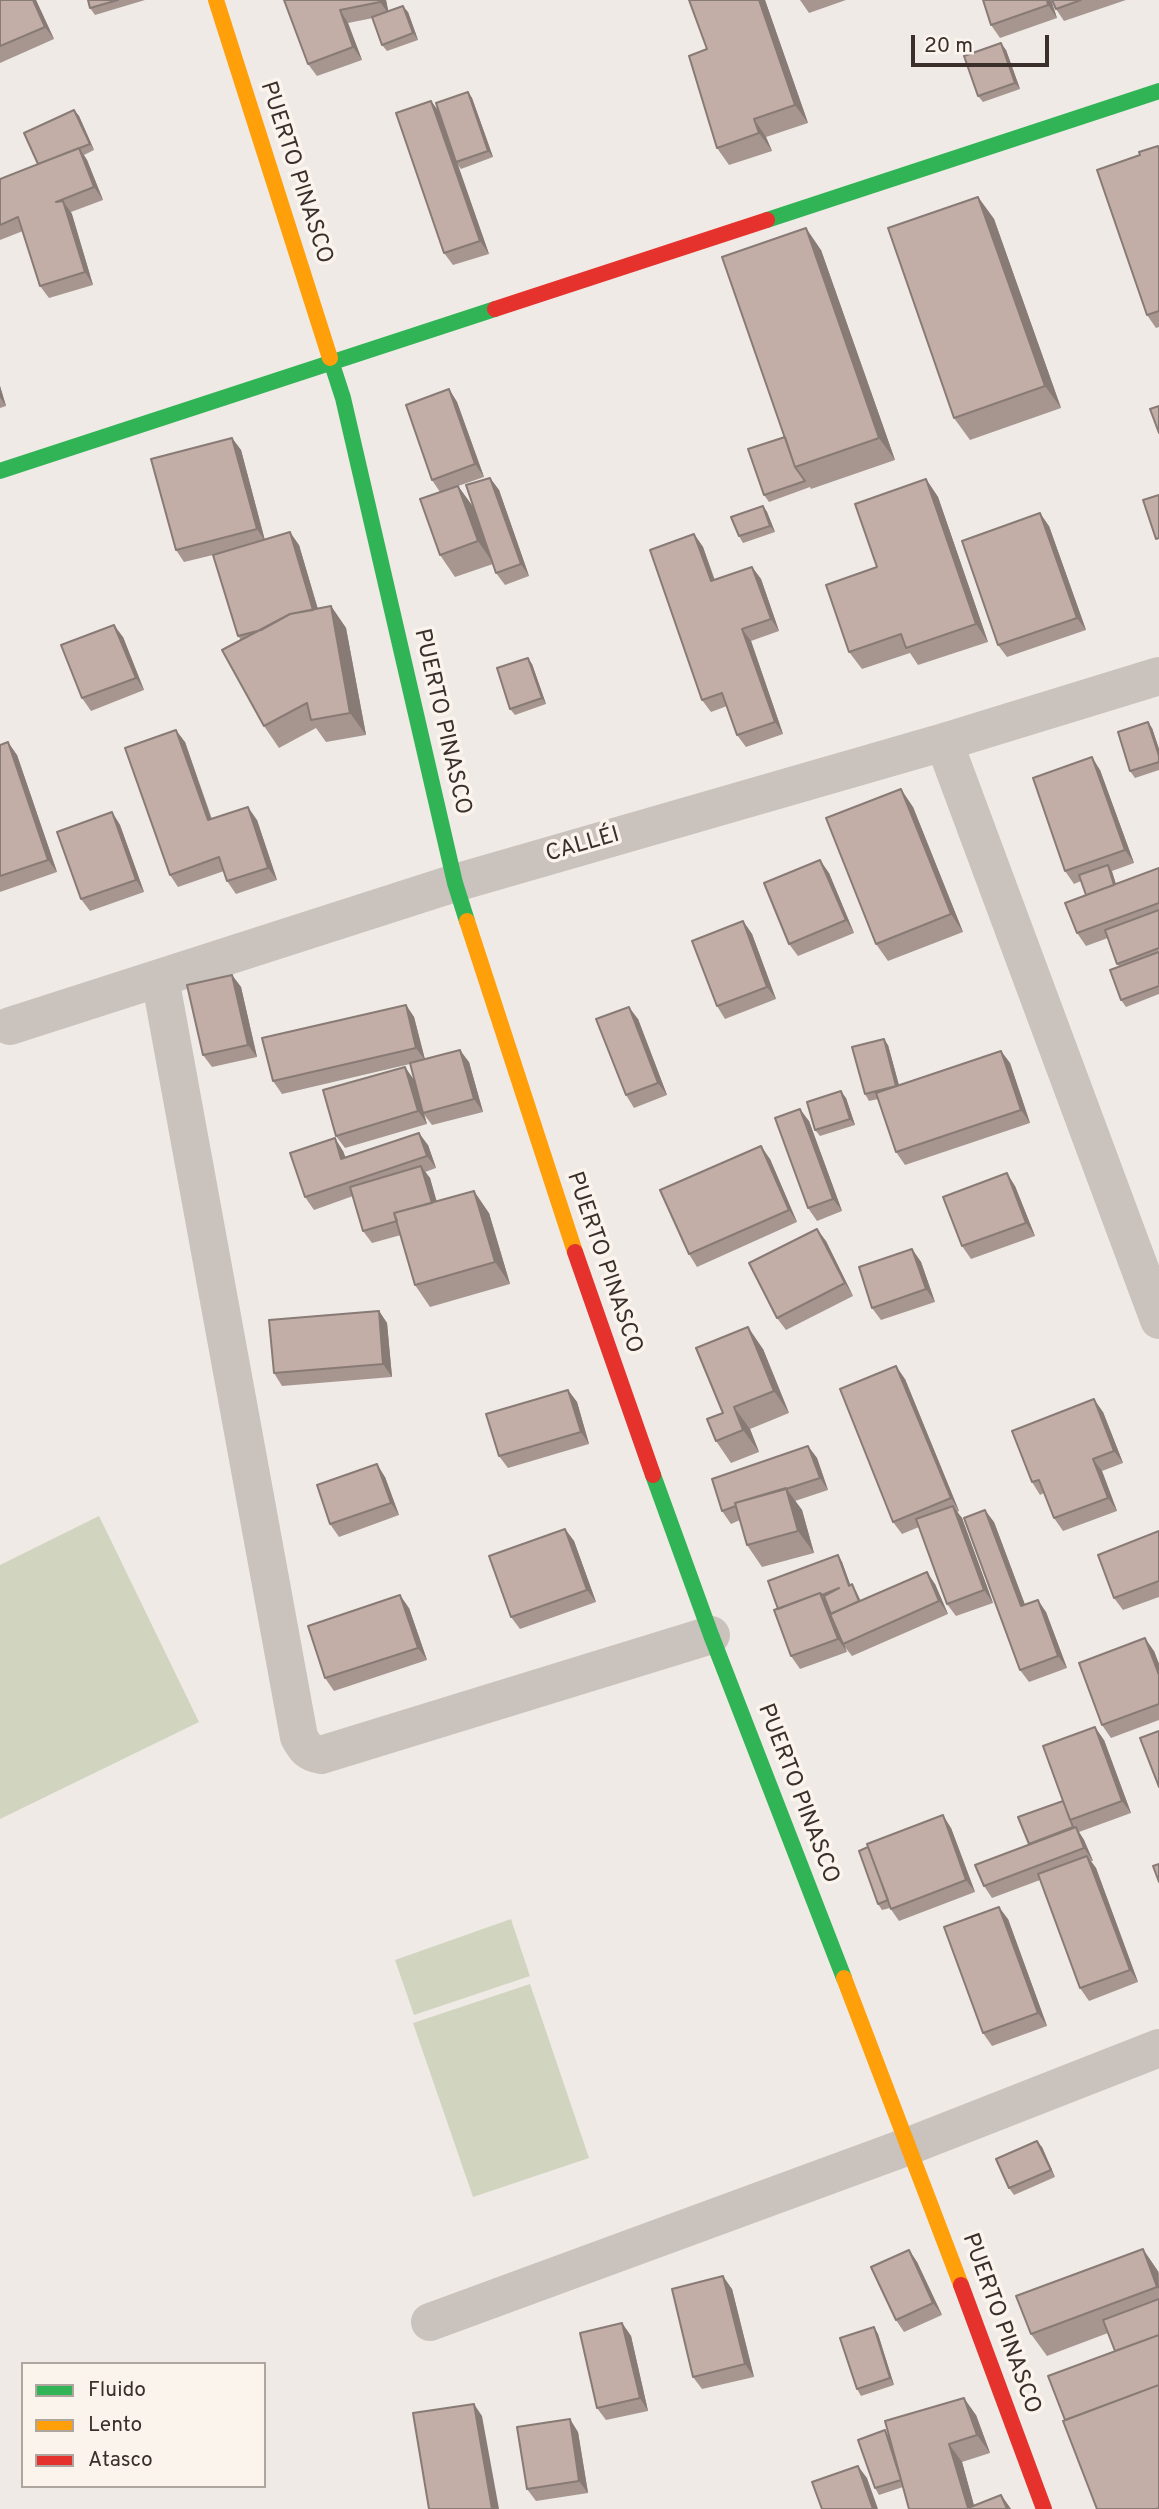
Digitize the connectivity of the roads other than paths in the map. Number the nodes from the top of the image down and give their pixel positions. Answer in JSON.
{"nodes":[{"id":1,"x":216,"y":0,"type":"edge"},
{"id":2,"x":1159,"y":91,"type":"edge"},
{"id":3,"x":332,"y":362,"type":"junction"},
{"id":4,"x":0,"y":471,"type":"edge"},
{"id":5,"x":1159,"y":676,"type":"edge"},
{"id":6,"x":944,"y":742,"type":"junction"},
{"id":7,"x":455,"y":883,"type":"junction"},
{"id":8,"x":160,"y":978,"type":"junction"},
{"id":9,"x":10,"y":1026,"type":"dead end"},
{"id":10,"x":1159,"y":1320,"type":"edge"},
{"id":11,"x":711,"y":1635,"type":"junction"},
{"id":12,"x":1159,"y":2048,"type":"edge"},
{"id":13,"x":909,"y":2146,"type":"junction"},
{"id":14,"x":430,"y":2322,"type":"dead end"},
{"id":15,"x":1044,"y":2509,"type":"edge"}],
"edges":[{"from":1,"to":3,"type":"street","name":"PUERTO PINASCO"},
{"from":2,"to":3,"type":"street"},
{"from":3,"to":4,"type":"street"},
{"from":3,"to":7,"type":"street","name":"PUERTO PINASCO"},
{"from":5,"to":6,"type":"street","name":"CALLE´I"},
{"from":6,"to":7,"type":"street","name":"CALLE´I"},
{"from":6,"to":10,"type":"street"},
{"from":7,"to":8,"type":"street","name":"CALLE´I"},
{"from":7,"to":11,"type":"street","name":"PUERTO PINASCO"},
{"from":8,"to":9,"type":"street","name":"CALLE´I"},
{"from":8,"to":11,"type":"street"},
{"from":11,"to":13,"type":"street","name":"PUERTO PINASCO"},
{"from":12,"to":13,"type":"street"},
{"from":13,"to":14,"type":"street"},
{"from":13,"to":15,"type":"street","name":"PUERTO PINASCO"}]}
